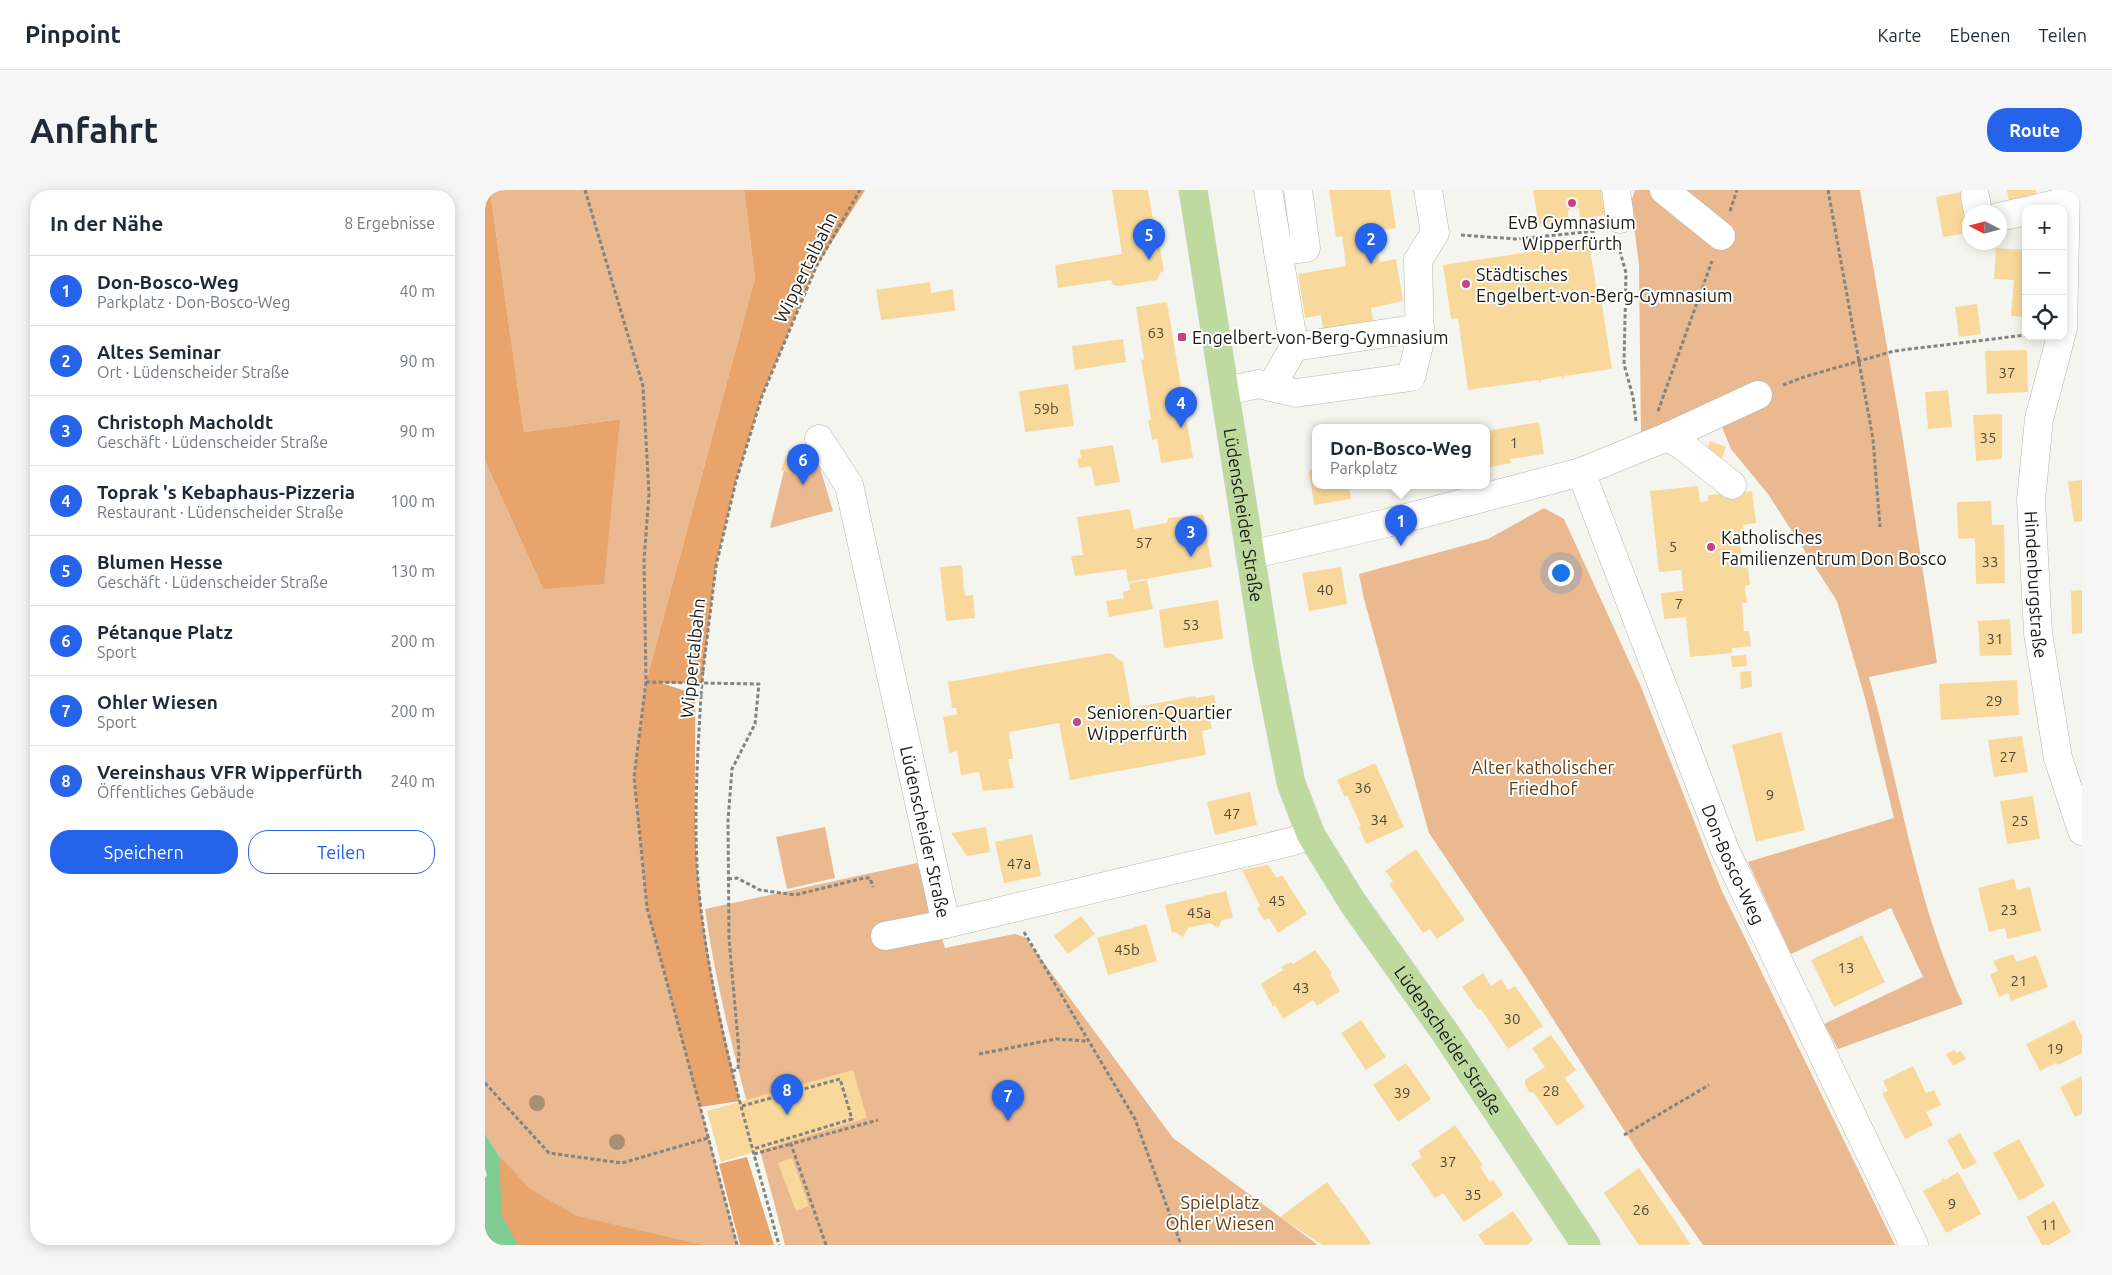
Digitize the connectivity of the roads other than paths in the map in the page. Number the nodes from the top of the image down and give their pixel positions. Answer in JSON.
{"nodes":[{"id":1,"x":1193,"y":190,"type":"edge"},
{"id":2,"x":1268,"y":190,"type":"edge"},
{"id":3,"x":1298,"y":190,"type":"edge"},
{"id":4,"x":1428,"y":190,"type":"edge"},
{"id":5,"x":1616,"y":190,"type":"edge"},
{"id":6,"x":1664,"y":190,"type":"edge"},
{"id":7,"x":2066,"y":196,"type":"edge"},
{"id":8,"x":2044,"y":205,"type":"edge"},
{"id":9,"x":2022,"y":212,"type":"edge"},
{"id":10,"x":2007,"y":215,"type":"edge"},
{"id":11,"x":1618,"y":228,"type":"road end"},
{"id":12,"x":1721,"y":236,"type":"road end"},
{"id":13,"x":1278,"y":252,"type":"junction"},
{"id":14,"x":2064,"y":295,"type":"edge"},
{"id":15,"x":1420,"y":328,"type":"junction"},
{"id":16,"x":2060,"y":340,"type":"edge"},
{"id":17,"x":1294,"y":347,"type":"junction"},
{"id":18,"x":1271,"y":387,"type":"junction"},
{"id":19,"x":1225,"y":391,"type":"junction"},
{"id":20,"x":1757,"y":395,"type":"road end"},
{"id":21,"x":819,"y":439,"type":"dead end"},
{"id":22,"x":1653,"y":443,"type":"junction"},
{"id":23,"x":1581,"y":472,"type":"junction"},
{"id":24,"x":1732,"y":485,"type":"dead end"},
{"id":25,"x":1250,"y":555,"type":"junction"},
{"id":26,"x":2082,"y":831,"type":"edge"},
{"id":27,"x":1311,"y":835,"type":"junction"},
{"id":28,"x":946,"y":924,"type":"junction"},
{"id":29,"x":885,"y":936,"type":"dead end"},
{"id":30,"x":1586,"y":1245,"type":"edge"},
{"id":31,"x":1914,"y":1245,"type":"edge"}],
"edges":[{"from":1,"to":19,"type":"main road","name":"Lüdenscheider Straße"},
{"from":2,"to":13,"type":"street"},
{"from":3,"to":13,"type":"street"},
{"from":4,"to":15,"type":"street"},
{"from":5,"to":11,"type":"street"},
{"from":6,"to":12,"type":"street"},
{"from":7,"to":8,"type":"street"},
{"from":7,"to":14,"type":"street"},
{"from":9,"to":10,"type":"street"},
{"from":13,"to":17,"type":"street"},
{"from":15,"to":17,"type":"street"},
{"from":15,"to":18,"type":"street"},
{"from":16,"to":26,"type":"street","name":"Hindenburgstraße"},
{"from":17,"to":18,"type":"street"},
{"from":18,"to":19,"type":"street"},
{"from":19,"to":25,"type":"main road","name":"Lüdenscheider Straße"},
{"from":20,"to":22,"type":"street"},
{"from":21,"to":28,"type":"street","name":"Lüdenscheider Straße"},
{"from":22,"to":23,"type":"street"},
{"from":22,"to":24,"type":"street"},
{"from":23,"to":25,"type":"street"},
{"from":23,"to":31,"type":"street","name":"Don-Bosco-Weg"},
{"from":25,"to":27,"type":"main road","name":"Lüdenscheider Straße"},
{"from":27,"to":28,"type":"street","name":"Lüdenscheider Straße"},
{"from":27,"to":30,"type":"main road","name":"Lüdenscheider Straße"},
{"from":28,"to":29,"type":"street"}]}
